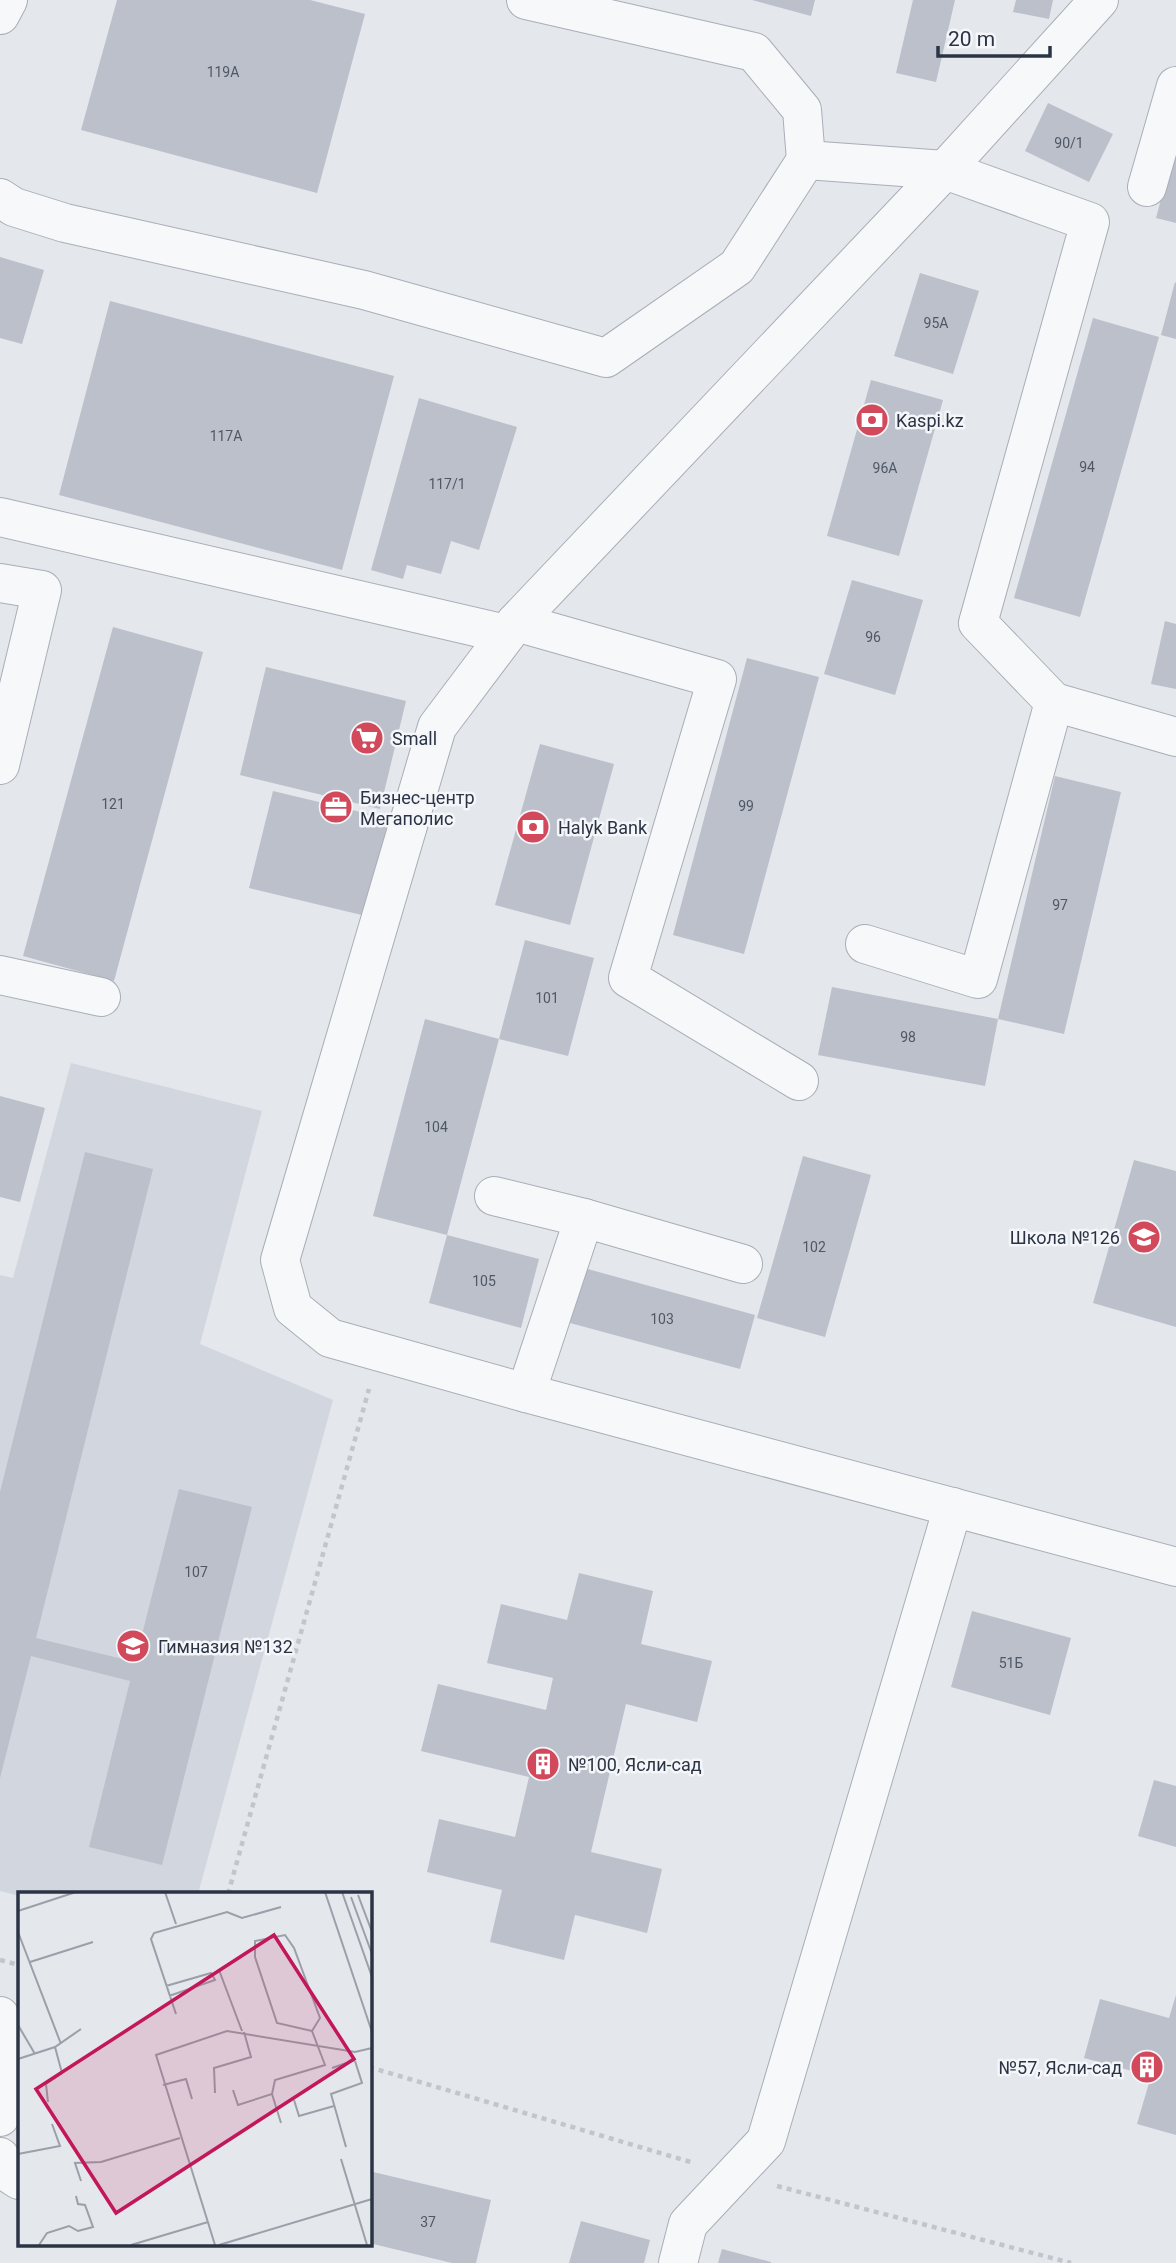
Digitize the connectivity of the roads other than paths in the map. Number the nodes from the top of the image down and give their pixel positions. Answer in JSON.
{"nodes":[{"id":1,"x":8,"y":0,"type":"edge"},
{"id":2,"x":526,"y":0,"type":"edge"},
{"id":3,"x":1099,"y":0,"type":"edge"},
{"id":4,"x":0,"y":15,"type":"edge"},
{"id":5,"x":1176,"y":86,"type":"edge"},
{"id":6,"x":806,"y":160,"type":"junction"},
{"id":7,"x":944,"y":170,"type":"junction"},
{"id":8,"x":1147,"y":187,"type":"dead end"},
{"id":9,"x":0,"y":198,"type":"edge"},
{"id":10,"x":0,"y":517,"type":"edge"},
{"id":11,"x":0,"y":583,"type":"edge"},
{"id":12,"x":511,"y":628,"type":"junction"},
{"id":13,"x":1055,"y":702,"type":"junction"},
{"id":14,"x":1176,"y":737,"type":"edge"},
{"id":15,"x":0,"y":765,"type":"edge"},
{"id":16,"x":865,"y":944,"type":"dead end"},
{"id":17,"x":0,"y":975,"type":"edge"},
{"id":18,"x":100,"y":997,"type":"dead end"},
{"id":19,"x":799,"y":1081,"type":"dead end"},
{"id":20,"x":494,"y":1196,"type":"dead end"},
{"id":21,"x":584,"y":1218,"type":"junction"},
{"id":22,"x":743,"y":1264,"type":"dead end"},
{"id":23,"x":526,"y":1393,"type":"junction"},
{"id":24,"x":953,"y":1507,"type":"junction"},
{"id":25,"x":1176,"y":1567,"type":"edge"},
{"id":26,"x":0,"y":2015,"type":"edge"},
{"id":27,"x":0,"y":2117,"type":"edge"},
{"id":28,"x":0,"y":2157,"type":"edge"},
{"id":29,"x":18,"y":2179,"type":"edge"},
{"id":30,"x":678,"y":2263,"type":"edge"}],
"edges":[{"from":1,"to":4,"type":"street"},
{"from":2,"to":6,"type":"street"},
{"from":3,"to":7,"type":"street"},
{"from":5,"to":8,"type":"street"},
{"from":6,"to":7,"type":"street"},
{"from":6,"to":9,"type":"street"},
{"from":7,"to":12,"type":"street"},
{"from":7,"to":13,"type":"street"},
{"from":10,"to":12,"type":"street"},
{"from":11,"to":15,"type":"street"},
{"from":12,"to":19,"type":"street"},
{"from":12,"to":23,"type":"street"},
{"from":13,"to":14,"type":"street"},
{"from":13,"to":16,"type":"street"},
{"from":17,"to":18,"type":"street"},
{"from":20,"to":21,"type":"street"},
{"from":21,"to":22,"type":"street"},
{"from":21,"to":23,"type":"street"},
{"from":23,"to":24,"type":"street"},
{"from":24,"to":25,"type":"street"},
{"from":24,"to":30,"type":"street"},
{"from":26,"to":27,"type":"street"},
{"from":28,"to":29,"type":"street"}]}
